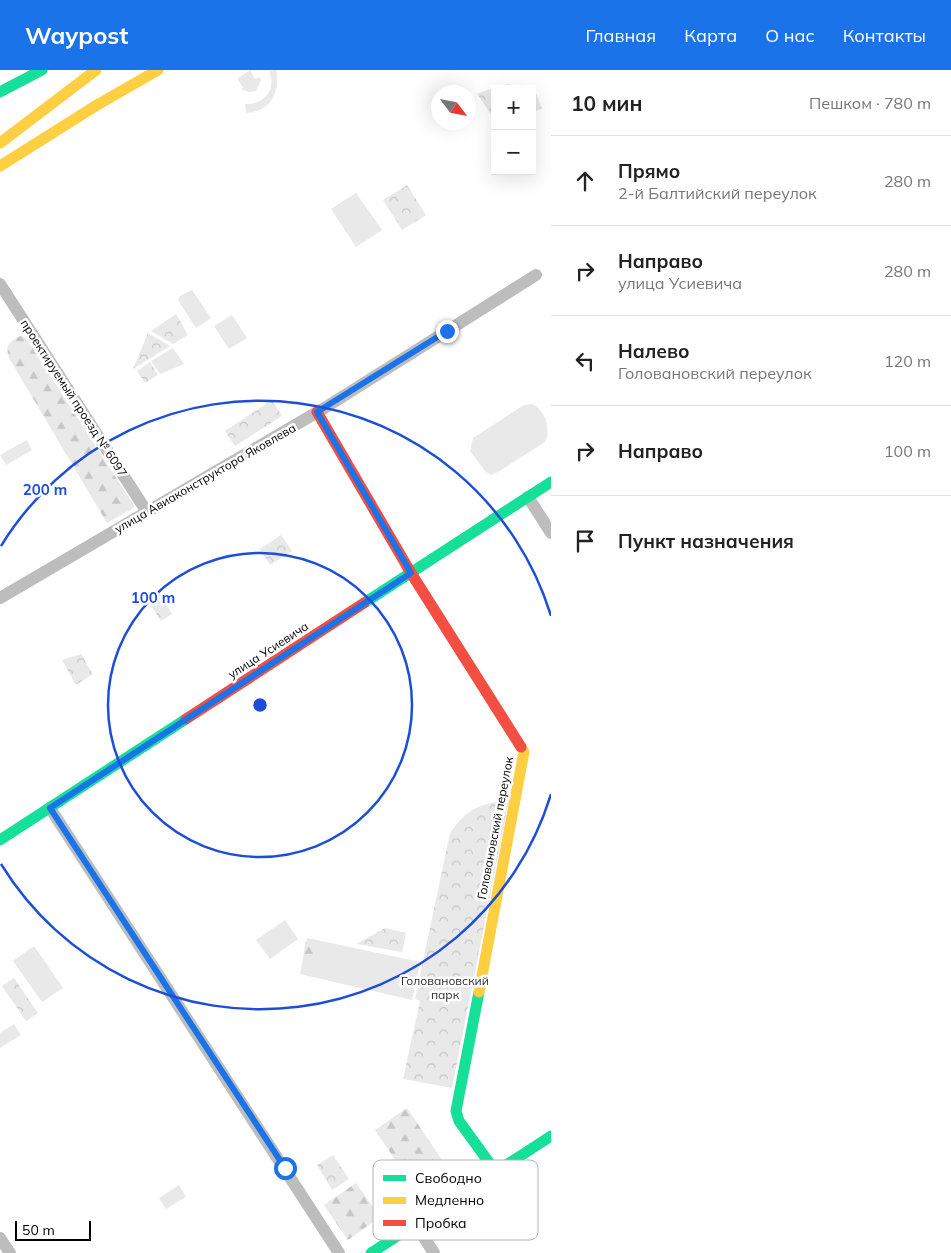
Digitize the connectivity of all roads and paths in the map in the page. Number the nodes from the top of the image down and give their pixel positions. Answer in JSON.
{"nodes":[{"id":1,"x":42,"y":70,"type":"edge"},
{"id":2,"x":96,"y":70,"type":"edge"},
{"id":3,"x":143,"y":70,"type":"edge"},
{"id":4,"x":158,"y":70,"type":"edge"},
{"id":5,"x":0,"y":92,"type":"edge"},
{"id":6,"x":97,"y":105,"type":"junction"},
{"id":7,"x":0,"y":142,"type":"edge"},
{"id":8,"x":0,"y":166,"type":"edge"},
{"id":9,"x":536,"y":275,"type":"dead end"},
{"id":10,"x":0,"y":284,"type":"edge"},
{"id":11,"x":317,"y":412,"type":"junction"},
{"id":12,"x":551,"y":482,"type":"edge"},
{"id":13,"x":528,"y":497,"type":"junction"},
{"id":14,"x":147,"y":512,"type":"junction"},
{"id":15,"x":551,"y":532,"type":"edge"},
{"id":16,"x":411,"y":573,"type":"junction"},
{"id":17,"x":0,"y":598,"type":"edge"},
{"id":18,"x":50,"y":808,"type":"junction"},
{"id":19,"x":0,"y":840,"type":"edge"},
{"id":20,"x":551,"y":1136,"type":"edge"},
{"id":21,"x":488,"y":1160,"type":"edge"},
{"id":22,"x":514,"y":1160,"type":"edge"},
{"id":23,"x":0,"y":1238,"type":"edge"},
{"id":24,"x":391,"y":1240,"type":"edge"},
{"id":25,"x":426,"y":1240,"type":"edge"},
{"id":26,"x":10,"y":1253,"type":"edge"},
{"id":27,"x":339,"y":1253,"type":"edge"},
{"id":28,"x":371,"y":1253,"type":"edge"},
{"id":29,"x":434,"y":1253,"type":"edge"}],
"edges":[{"from":1,"to":5,"type":"street"},
{"from":2,"to":7,"type":"street"},
{"from":3,"to":6,"type":"street"},
{"from":4,"to":6,"type":"street"},
{"from":6,"to":8,"type":"street"},
{"from":9,"to":11,"type":"street","name":"улица Авиаконструктора Яковлева"},
{"from":10,"to":14,"type":"street","name":"проектируемый проезд № 6097"},
{"from":11,"to":14,"type":"street","name":"улица Авиаконструктора Яковлева"},
{"from":11,"to":16,"type":"street","name":"Головановский переулок"},
{"from":12,"to":13,"type":"street","name":"улица Усиевича"},
{"from":13,"to":15,"type":"street"},
{"from":13,"to":16,"type":"street","name":"улица Усиевича"},
{"from":14,"to":17,"type":"street","name":"улица Авиаконструктора Яковлева"},
{"from":16,"to":18,"type":"street","name":"улица Усиевича"},
{"from":16,"to":21,"type":"street","name":"Головановский переулок"},
{"from":18,"to":19,"type":"street","name":"улица Усиевича"},
{"from":18,"to":27,"type":"street"},
{"from":20,"to":22,"type":"street"},
{"from":23,"to":26,"type":"street"},
{"from":24,"to":28,"type":"street"},
{"from":25,"to":29,"type":"street"}]}
